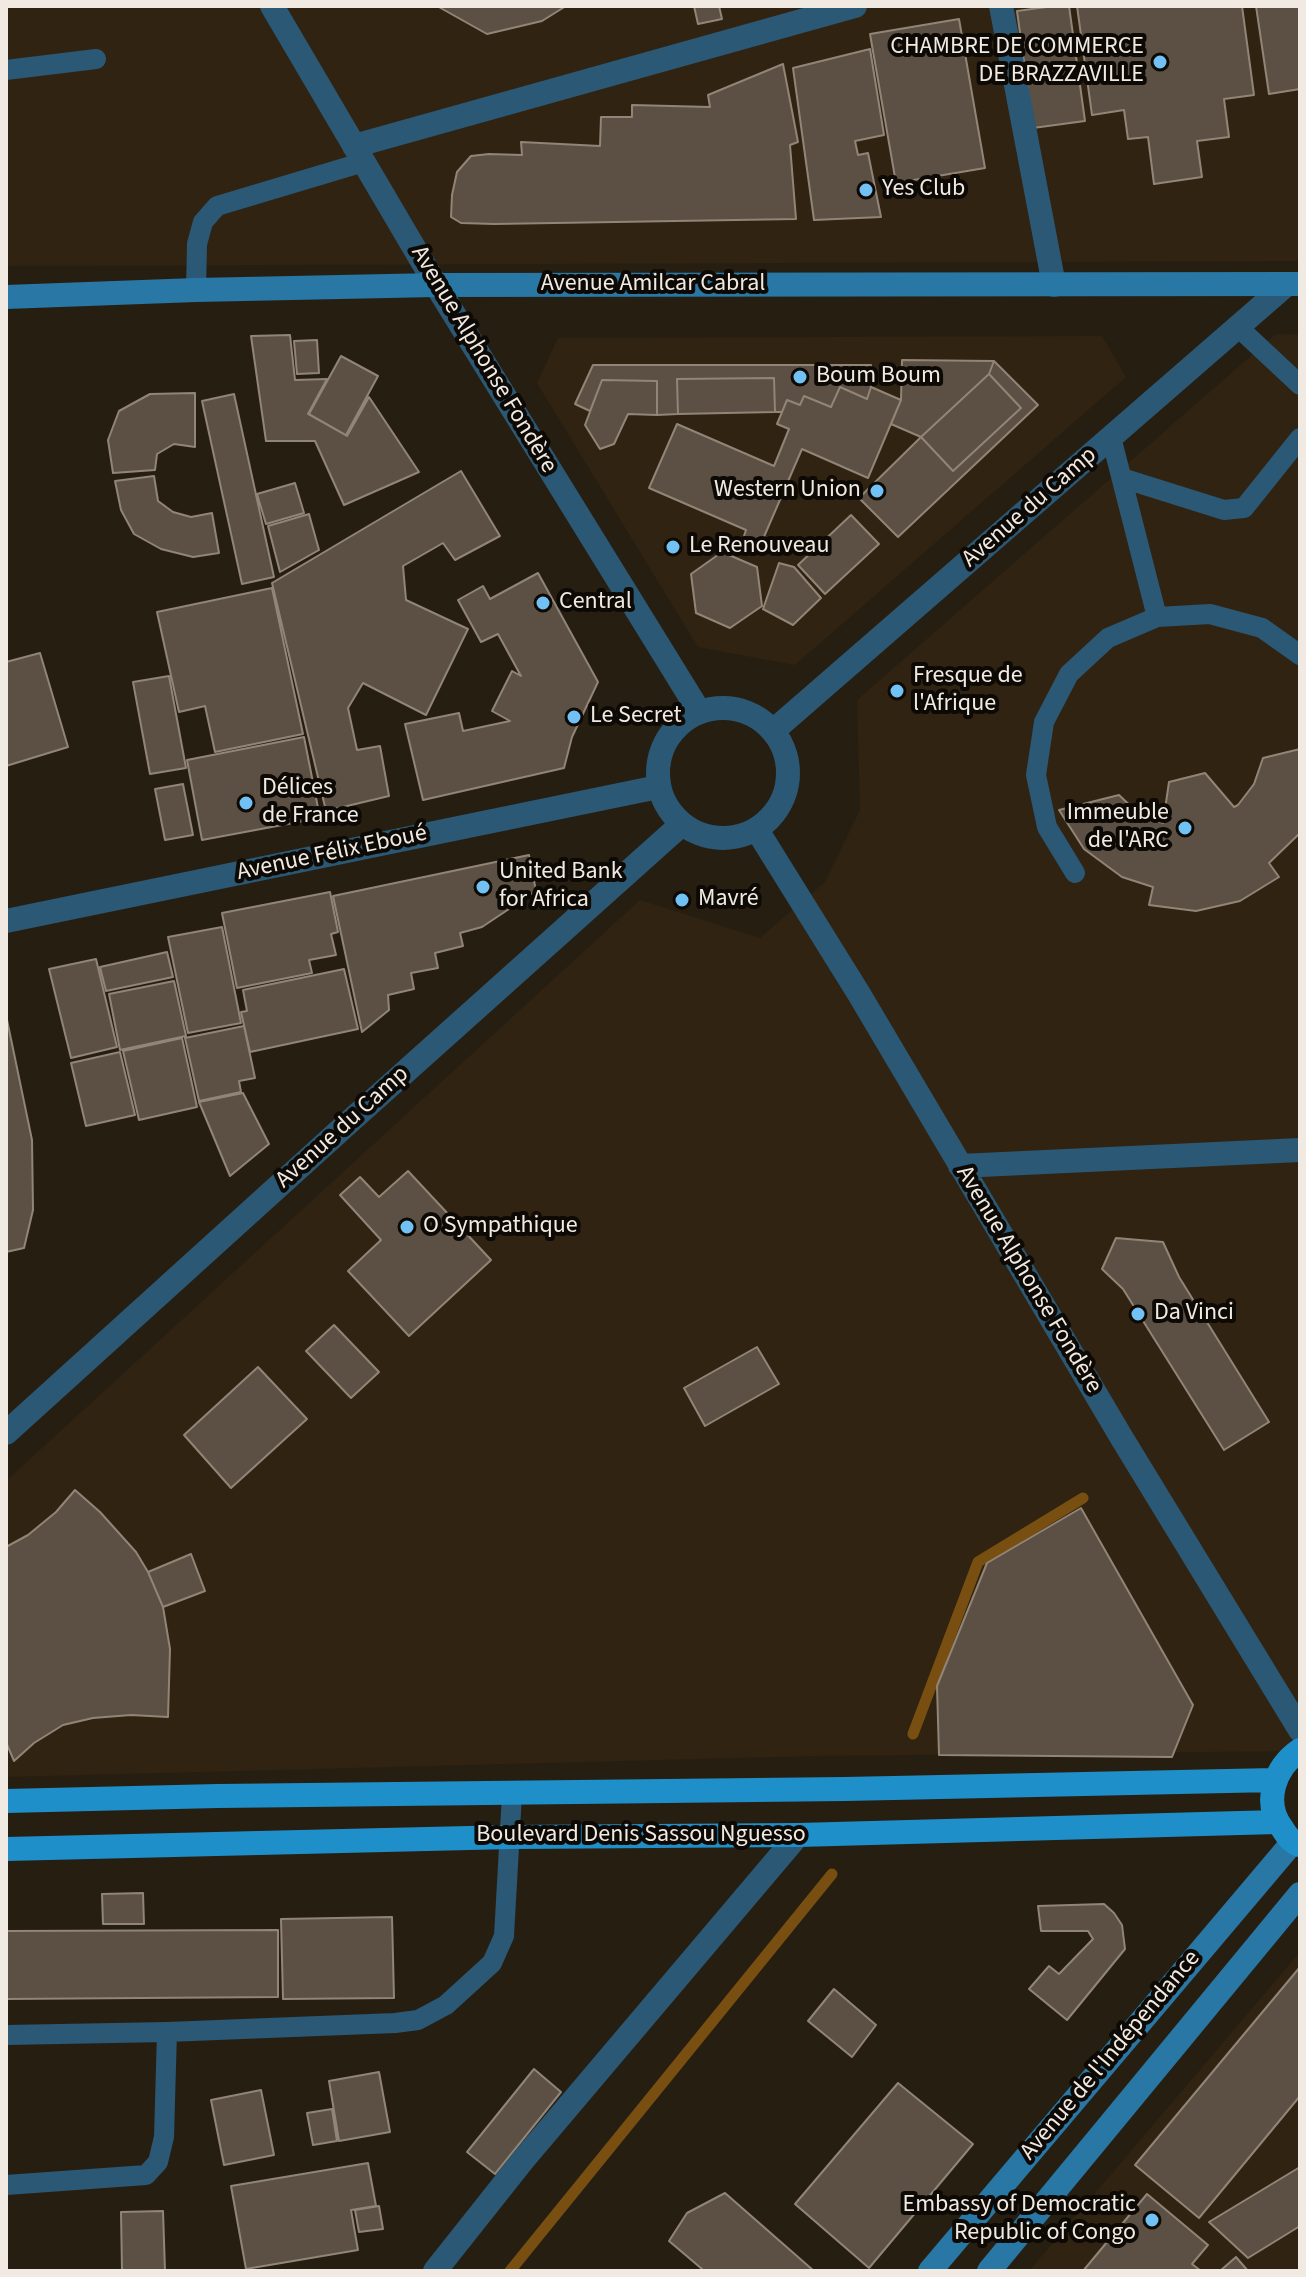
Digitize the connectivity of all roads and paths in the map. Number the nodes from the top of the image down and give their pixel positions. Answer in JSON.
{"nodes":[{"id":1,"x":272,"y":6,"type":"edge"},
{"id":2,"x":855,"y":6,"type":"edge"},
{"id":3,"x":1001,"y":6,"type":"edge"},
{"id":4,"x":96,"y":59,"type":"dead end"},
{"id":5,"x":6,"y":70,"type":"edge"},
{"id":6,"x":359,"y":154,"type":"junction"},
{"id":7,"x":436,"y":285,"type":"junction"},
{"id":8,"x":1054,"y":285,"type":"junction"},
{"id":9,"x":1293,"y":285,"type":"edge"},
{"id":10,"x":196,"y":290,"type":"junction"},
{"id":11,"x":6,"y":297,"type":"edge"},
{"id":12,"x":1238,"y":327,"type":"junction"},
{"id":13,"x":1300,"y":385,"type":"edge"},
{"id":14,"x":1111,"y":437,"type":"junction"},
{"id":15,"x":1300,"y":438,"type":"edge"},
{"id":16,"x":1122,"y":478,"type":"junction"},
{"id":17,"x":1157,"y":617,"type":"junction"},
{"id":18,"x":1300,"y":655,"type":"edge"},
{"id":19,"x":699,"y":711,"type":"junction"},
{"id":20,"x":773,"y":731,"type":"junction"},
{"id":21,"x":658,"y":787,"type":"junction"},
{"id":22,"x":682,"y":824,"type":"junction"},
{"id":23,"x":757,"y":830,"type":"junction"},
{"id":24,"x":1075,"y":873,"type":"dead end"},
{"id":25,"x":6,"y":920,"type":"edge"},
{"id":26,"x":1300,"y":1150,"type":"edge"},
{"id":27,"x":960,"y":1166,"type":"junction"},
{"id":28,"x":6,"y":1433,"type":"edge"},
{"id":29,"x":1300,"y":1730,"type":"edge"},
{"id":30,"x":1300,"y":1750,"type":"edge"},
{"id":31,"x":1275,"y":1780,"type":"junction"},
{"id":32,"x":512,"y":1794,"type":"junction"},
{"id":33,"x":6,"y":1801,"type":"edge"},
{"id":34,"x":1277,"y":1822,"type":"junction"},
{"id":35,"x":798,"y":1835,"type":"junction"},
{"id":36,"x":511,"y":1837,"type":"junction"},
{"id":37,"x":1296,"y":1844,"type":"edge"},
{"id":38,"x":6,"y":1849,"type":"edge"},
{"id":39,"x":1300,"y":1894,"type":"edge"},
{"id":40,"x":167,"y":2032,"type":"junction"},
{"id":41,"x":6,"y":2035,"type":"edge"},
{"id":42,"x":6,"y":2185,"type":"edge"},
{"id":43,"x":435,"y":2271,"type":"edge"},
{"id":44,"x":930,"y":2271,"type":"edge"},
{"id":45,"x":989,"y":2271,"type":"edge"}],
"edges":[{"from":1,"to":6,"type":"street","name":"Avenue Alphonse Fondère"},
{"from":2,"to":6,"type":"street"},
{"from":3,"to":8,"type":"street"},
{"from":4,"to":5,"type":"lane"},
{"from":6,"to":7,"type":"street","name":"Avenue Alphonse Fondère"},
{"from":6,"to":10,"type":"lane"},
{"from":7,"to":8,"type":"main road","name":"Avenue Amilcar Cabral"},
{"from":7,"to":10,"type":"main road","name":"Avenue Amilcar Cabral"},
{"from":7,"to":19,"type":"street","name":"Avenue Alphonse Fondère"},
{"from":8,"to":9,"type":"main road","name":"Avenue Amilcar Cabral"},
{"from":9,"to":12,"type":"street","name":"Avenue du Camp"},
{"from":10,"to":11,"type":"main road","name":"Avenue Amilcar Cabral"},
{"from":12,"to":13,"type":"lane"},
{"from":12,"to":14,"type":"street","name":"Avenue du Camp"},
{"from":14,"to":16,"type":"lane"},
{"from":14,"to":20,"type":"street","name":"Avenue du Camp"},
{"from":15,"to":16,"type":"lane"},
{"from":16,"to":17,"type":"lane"},
{"from":17,"to":18,"type":"lane"},
{"from":17,"to":24,"type":"lane"},
{"from":19,"to":20,"type":"street"},
{"from":19,"to":21,"type":"street"},
{"from":20,"to":23,"type":"street"},
{"from":21,"to":22,"type":"street"},
{"from":21,"to":25,"type":"street","name":"Avenue Félix Eboué"},
{"from":22,"to":23,"type":"street"},
{"from":22,"to":28,"type":"street","name":"Avenue du Camp"},
{"from":23,"to":27,"type":"street","name":"Avenue Alphonse Fondère"},
{"from":26,"to":27,"type":"street"},
{"from":27,"to":29,"type":"street","name":"Avenue Alphonse Fondère"},
{"from":30,"to":31,"type":"main road"},
{"from":31,"to":32,"type":"main road","name":"Boulevard Denis Sassou Nguesso"},
{"from":31,"to":34,"type":"main road"},
{"from":32,"to":33,"type":"main road","name":"Boulevard Denis Sassou Nguesso"},
{"from":32,"to":36,"type":"lane"},
{"from":34,"to":35,"type":"main road","name":"Boulevard Denis Sassou Nguesso"},
{"from":34,"to":37,"type":"main road"},
{"from":35,"to":36,"type":"main road","name":"Boulevard Denis Sassou Nguesso"},
{"from":35,"to":43,"type":"street"},
{"from":36,"to":38,"type":"main road","name":"Boulevard Denis Sassou Nguesso"},
{"from":36,"to":40,"type":"lane"},
{"from":37,"to":44,"type":"main road","name":"Avenue de l'Indépendance"},
{"from":39,"to":45,"type":"main road","name":"Avenue de l'Indépendance"},
{"from":40,"to":41,"type":"lane"},
{"from":40,"to":42,"type":"lane"}]}
